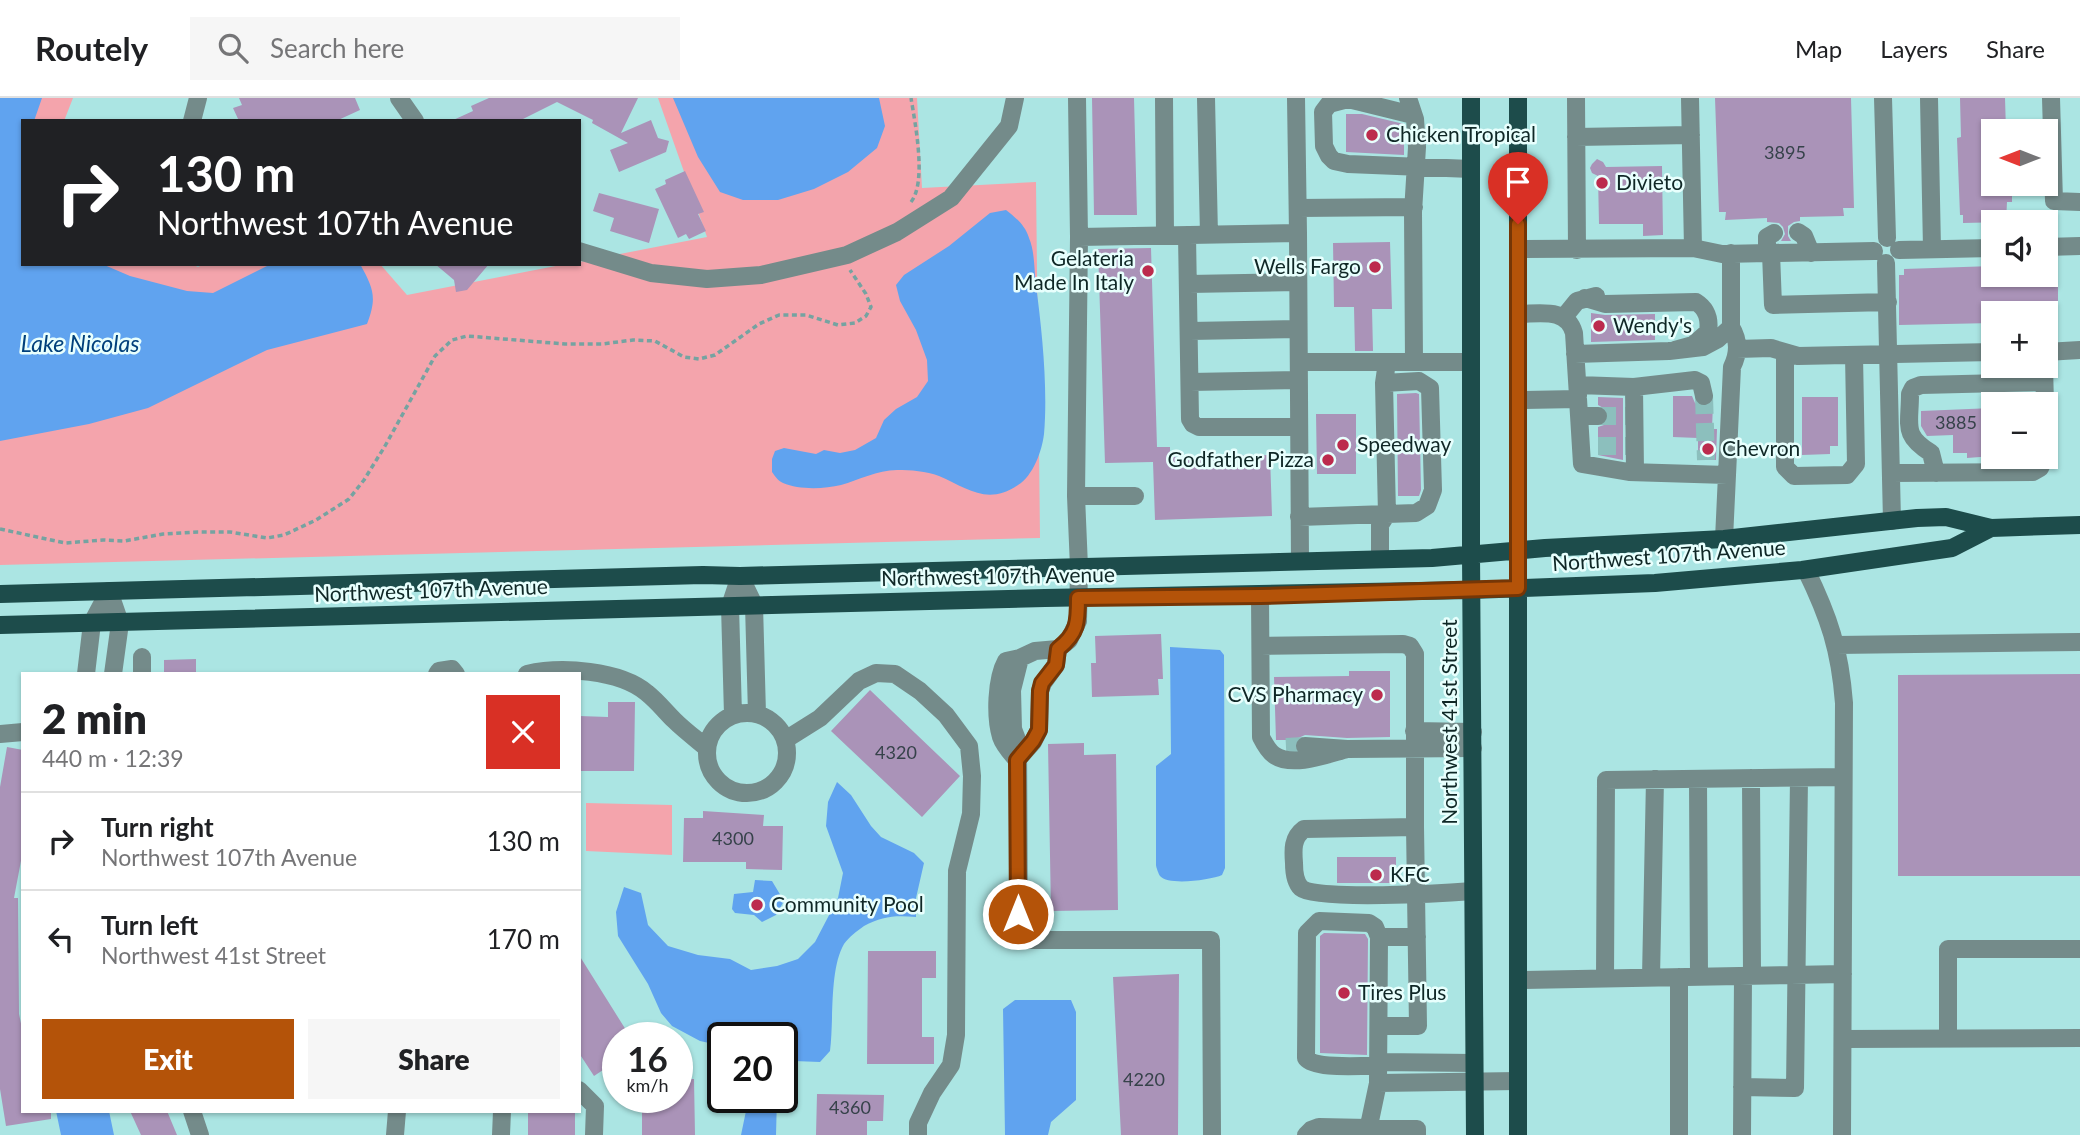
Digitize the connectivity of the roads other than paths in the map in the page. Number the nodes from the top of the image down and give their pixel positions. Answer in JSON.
{"nodes":[{"id":1,"x":198,"y":98,"type":"edge"},
{"id":2,"x":399,"y":98,"type":"edge"},
{"id":3,"x":1015,"y":98,"type":"edge"},
{"id":4,"x":1077,"y":98,"type":"edge"},
{"id":5,"x":1164,"y":98,"type":"edge"},
{"id":6,"x":1206,"y":98,"type":"edge"},
{"id":7,"x":1296,"y":98,"type":"edge"},
{"id":8,"x":1471,"y":98,"type":"edge"},
{"id":9,"x":1518,"y":98,"type":"edge"},
{"id":10,"x":1576,"y":98,"type":"edge"},
{"id":11,"x":1690,"y":98,"type":"edge"},
{"id":12,"x":1883,"y":98,"type":"edge"},
{"id":13,"x":1929,"y":98,"type":"edge"},
{"id":14,"x":2051,"y":98,"type":"edge"},
{"id":15,"x":1373,"y":102,"type":"edge"},
{"id":16,"x":1410,"y":106,"type":"edge"},
{"id":17,"x":193,"y":119,"type":"edge"},
{"id":18,"x":414,"y":119,"type":"edge"},
{"id":19,"x":1691,"y":135,"type":"junction"},
{"id":20,"x":1576,"y":137,"type":"junction"},
{"id":21,"x":1416,"y":168,"type":"junction"},
{"id":22,"x":1471,"y":169,"type":"junction"},
{"id":23,"x":2080,"y":202,"type":"edge"},
{"id":24,"x":1414,"y":207,"type":"junction"},
{"id":25,"x":1298,"y":208,"type":"junction"},
{"id":26,"x":1798,"y":232,"type":"dead end"},
{"id":27,"x":1298,"y":233,"type":"junction"},
{"id":28,"x":1774,"y":233,"type":"dead end"},
{"id":29,"x":1209,"y":234,"type":"junction"},
{"id":30,"x":1165,"y":235,"type":"junction"},
{"id":31,"x":1187,"y":235,"type":"junction"},
{"id":32,"x":1079,"y":237,"type":"junction"},
{"id":33,"x":2080,"y":246,"type":"edge"},
{"id":34,"x":2058,"y":247,"type":"edge"},
{"id":35,"x":1693,"y":248,"type":"junction"},
{"id":36,"x":1981,"y":248,"type":"edge"},
{"id":37,"x":1518,"y":249,"type":"junction"},
{"id":38,"x":1932,"y":249,"type":"junction"},
{"id":39,"x":1577,"y":250,"type":"junction"},
{"id":40,"x":1886,"y":251,"type":"junction"},
{"id":41,"x":581,"y":252,"type":"edge"},
{"id":42,"x":1731,"y":253,"type":"junction"},
{"id":43,"x":1769,"y":253,"type":"junction"},
{"id":44,"x":1811,"y":253,"type":"junction"},
{"id":45,"x":1298,"y":282,"type":"junction"},
{"id":46,"x":1189,"y":284,"type":"junction"},
{"id":47,"x":1585,"y":298,"type":"junction"},
{"id":48,"x":1888,"y":302,"type":"junction"},
{"id":49,"x":1731,"y":303,"type":"junction"},
{"id":50,"x":1518,"y":314,"type":"junction"},
{"id":51,"x":1564,"y":317,"type":"junction"},
{"id":52,"x":1731,"y":327,"type":"junction"},
{"id":53,"x":1298,"y":328,"type":"junction"},
{"id":54,"x":1190,"y":331,"type":"junction"},
{"id":55,"x":1703,"y":347,"type":"junction"},
{"id":56,"x":1737,"y":349,"type":"junction"},
{"id":57,"x":1675,"y":350,"type":"junction"},
{"id":58,"x":2080,"y":350,"type":"edge"},
{"id":59,"x":2058,"y":351,"type":"edge"},
{"id":60,"x":1786,"y":352,"type":"junction"},
{"id":61,"x":1981,"y":352,"type":"edge"},
{"id":62,"x":1889,"y":353,"type":"junction"},
{"id":63,"x":1575,"y":354,"type":"junction"},
{"id":64,"x":1854,"y":355,"type":"junction"},
{"id":65,"x":1414,"y":361,"type":"junction"},
{"id":66,"x":1299,"y":362,"type":"junction"},
{"id":67,"x":1387,"y":362,"type":"junction"},
{"id":68,"x":1471,"y":362,"type":"junction"},
{"id":69,"x":1732,"y":368,"type":"junction"},
{"id":70,"x":1995,"y":378,"type":"edge"},
{"id":71,"x":1299,"y":380,"type":"junction"},
{"id":72,"x":1190,"y":382,"type":"junction"},
{"id":73,"x":1384,"y":383,"type":"junction"},
{"id":74,"x":1634,"y":387,"type":"junction"},
{"id":75,"x":1704,"y":396,"type":"dead end"},
{"id":76,"x":1518,"y":400,"type":"junction"},
{"id":77,"x":1578,"y":400,"type":"junction"},
{"id":78,"x":1598,"y":416,"type":"tunnel mouth"},
{"id":79,"x":1299,"y":427,"type":"junction"},
{"id":80,"x":2038,"y":469,"type":"edge"},
{"id":81,"x":1635,"y":471,"type":"junction"},
{"id":82,"x":1891,"y":473,"type":"junction"},
{"id":83,"x":1936,"y":473,"type":"junction"},
{"id":84,"x":1727,"y":475,"type":"junction"},
{"id":85,"x":1076,"y":496,"type":"junction"},
{"id":86,"x":1135,"y":496,"type":"dead end"},
{"id":87,"x":1387,"y":514,"type":"junction"},
{"id":88,"x":1299,"y":517,"type":"junction"},
{"id":89,"x":1892,"y":521,"type":"junction"},
{"id":90,"x":2080,"y":525,"type":"edge"},
{"id":91,"x":1991,"y":528,"type":"junction"},
{"id":92,"x":1724,"y":539,"type":"junction"},
{"id":93,"x":1518,"y":550,"type":"junction"},
{"id":94,"x":1471,"y":554,"type":"junction"},
{"id":95,"x":1380,"y":559,"type":"junction"},
{"id":96,"x":1300,"y":561,"type":"junction"},
{"id":97,"x":1079,"y":567,"type":"junction"},
{"id":98,"x":1806,"y":570,"type":"junction"},
{"id":99,"x":740,"y":576,"type":"junction"},
{"id":100,"x":1518,"y":588,"type":"junction"},
{"id":101,"x":1472,"y":590,"type":"junction"},
{"id":102,"x":109,"y":591,"type":"junction"},
{"id":103,"x":0,"y":594,"type":"edge"},
{"id":104,"x":1260,"y":596,"type":"junction"},
{"id":105,"x":1078,"y":598,"type":"junction"},
{"id":106,"x":730,"y":606,"type":"junction"},
{"id":107,"x":754,"y":606,"type":"junction"},
{"id":108,"x":120,"y":622,"type":"junction"},
{"id":109,"x":92,"y":623,"type":"junction"},
{"id":110,"x":0,"y":625,"type":"edge"},
{"id":111,"x":2080,"y":642,"type":"edge"},
{"id":112,"x":1261,"y":646,"type":"junction"},
{"id":113,"x":1836,"y":646,"type":"junction"},
{"id":114,"x":1057,"y":657,"type":"junction"},
{"id":115,"x":86,"y":672,"type":"edge"},
{"id":116,"x":113,"y":672,"type":"edge"},
{"id":117,"x":438,"y":672,"type":"edge"},
{"id":118,"x":454,"y":672,"type":"edge"},
{"id":119,"x":537,"y":672,"type":"edge"},
{"id":120,"x":756,"y":679,"type":"junction"},
{"id":121,"x":732,"y":680,"type":"junction"},
{"id":122,"x":757,"y":714,"type":"junction"},
{"id":123,"x":733,"y":715,"type":"junction"},
{"id":124,"x":1039,"y":723,"type":"junction"},
{"id":125,"x":1006,"y":725,"type":"junction"},
{"id":126,"x":21,"y":732,"type":"edge"},
{"id":127,"x":0,"y":734,"type":"edge"},
{"id":128,"x":785,"y":740,"type":"junction"},
{"id":129,"x":1414,"y":740,"type":"junction"},
{"id":130,"x":1473,"y":740,"type":"junction"},
{"id":131,"x":1264,"y":742,"type":"junction"},
{"id":132,"x":1305,"y":746,"type":"tunnel mouth"},
{"id":133,"x":1286,"y":747,"type":"tunnel mouth"},
{"id":134,"x":707,"y":748,"type":"junction"},
{"id":135,"x":1347,"y":749,"type":"junction"},
{"id":136,"x":1017,"y":760,"type":"junction"},
{"id":137,"x":1843,"y":777,"type":"junction"},
{"id":138,"x":1751,"y":778,"type":"junction"},
{"id":139,"x":1799,"y":778,"type":"junction"},
{"id":140,"x":1655,"y":779,"type":"junction"},
{"id":141,"x":1698,"y":779,"type":"junction"},
{"id":142,"x":1415,"y":827,"type":"junction"},
{"id":143,"x":1473,"y":891,"type":"junction"},
{"id":144,"x":1417,"y":894,"type":"junction"},
{"id":145,"x":1379,"y":937,"type":"junction"},
{"id":146,"x":1417,"y":937,"type":"junction"},
{"id":147,"x":2080,"y":948,"type":"edge"},
{"id":148,"x":1843,"y":974,"type":"junction"},
{"id":149,"x":1796,"y":975,"type":"junction"},
{"id":150,"x":1747,"y":976,"type":"junction"},
{"id":151,"x":1651,"y":977,"type":"junction"},
{"id":152,"x":1679,"y":977,"type":"junction"},
{"id":153,"x":1699,"y":977,"type":"junction"},
{"id":154,"x":1605,"y":978,"type":"junction"},
{"id":155,"x":1518,"y":979,"type":"junction"},
{"id":156,"x":1379,"y":1026,"type":"junction"},
{"id":157,"x":2080,"y":1038,"type":"edge"},
{"id":158,"x":1843,"y":1039,"type":"junction"},
{"id":159,"x":1948,"y":1039,"type":"junction"},
{"id":160,"x":1378,"y":1070,"type":"junction"},
{"id":161,"x":1474,"y":1072,"type":"junction"},
{"id":162,"x":1518,"y":1081,"type":"junction"},
{"id":163,"x":1742,"y":1087,"type":"junction"},
{"id":164,"x":581,"y":1092,"type":"edge"},
{"id":165,"x":193,"y":1113,"type":"edge"},
{"id":166,"x":397,"y":1113,"type":"edge"},
{"id":167,"x":502,"y":1113,"type":"edge"},
{"id":168,"x":1367,"y":1131,"type":"edge"},
{"id":169,"x":200,"y":1135,"type":"edge"},
{"id":170,"x":394,"y":1135,"type":"edge"},
{"id":171,"x":501,"y":1135,"type":"edge"},
{"id":172,"x":594,"y":1135,"type":"edge"},
{"id":173,"x":918,"y":1135,"type":"edge"},
{"id":174,"x":1212,"y":1135,"type":"edge"},
{"id":175,"x":1306,"y":1135,"type":"edge"},
{"id":176,"x":1417,"y":1135,"type":"edge"},
{"id":177,"x":1475,"y":1135,"type":"edge"},
{"id":178,"x":1518,"y":1135,"type":"edge"},
{"id":179,"x":1679,"y":1135,"type":"edge"},
{"id":180,"x":1742,"y":1135,"type":"edge"},
{"id":181,"x":1842,"y":1135,"type":"edge"}],
"edges":[{"from":1,"to":17,"type":"street"},
{"from":2,"to":18,"type":"street"},
{"from":3,"to":41,"type":"street"},
{"from":4,"to":32,"type":"street"},
{"from":5,"to":30,"type":"street"},
{"from":6,"to":29,"type":"street"},
{"from":7,"to":25,"type":"street"},
{"from":8,"to":22,"type":"main road","name":"Northwest 41st Street"},
{"from":9,"to":37,"type":"main road"},
{"from":10,"to":20,"type":"street"},
{"from":11,"to":19,"type":"street"},
{"from":12,"to":40,"type":"street"},
{"from":13,"to":38,"type":"street"},
{"from":14,"to":23,"type":"street"},
{"from":15,"to":16,"type":"street"},
{"from":15,"to":21,"type":"street"},
{"from":16,"to":21,"type":"street"},
{"from":19,"to":20,"type":"street"},
{"from":19,"to":35,"type":"street"},
{"from":20,"to":39,"type":"street"},
{"from":21,"to":22,"type":"street"},
{"from":21,"to":24,"type":"street"},
{"from":22,"to":68,"type":"main road","name":"Northwest 41st Street"},
{"from":24,"to":25,"type":"street"},
{"from":24,"to":65,"type":"street"},
{"from":25,"to":27,"type":"street"},
{"from":26,"to":44,"type":"street"},
{"from":27,"to":29,"type":"street"},
{"from":27,"to":45,"type":"street"},
{"from":28,"to":43,"type":"street"},
{"from":29,"to":31,"type":"street"},
{"from":30,"to":31,"type":"street"},
{"from":30,"to":32,"type":"street"},
{"from":31,"to":46,"type":"street"},
{"from":32,"to":85,"type":"street"},
{"from":33,"to":34,"type":"street"},
{"from":35,"to":39,"type":"street"},
{"from":35,"to":42,"type":"street"},
{"from":36,"to":38,"type":"street"},
{"from":37,"to":39,"type":"street"},
{"from":37,"to":50,"type":"main road"},
{"from":38,"to":40,"type":"street"},
{"from":40,"to":44,"type":"street"},
{"from":40,"to":48,"type":"street"},
{"from":42,"to":43,"type":"street"},
{"from":42,"to":49,"type":"street"},
{"from":43,"to":44,"type":"street"},
{"from":43,"to":48,"type":"street"},
{"from":45,"to":46,"type":"street"},
{"from":45,"to":53,"type":"street"},
{"from":46,"to":54,"type":"street"},
{"from":47,"to":49,"type":"street"},
{"from":47,"to":51,"type":"street"},
{"from":47,"to":57,"type":"street"},
{"from":48,"to":62,"type":"street"},
{"from":49,"to":52,"type":"street"},
{"from":50,"to":51,"type":"street"},
{"from":50,"to":76,"type":"main road"},
{"from":51,"to":63,"type":"street"},
{"from":52,"to":55,"type":"street"},
{"from":52,"to":56,"type":"street"},
{"from":53,"to":54,"type":"street"},
{"from":53,"to":66,"type":"street"},
{"from":54,"to":72,"type":"street"},
{"from":55,"to":57,"type":"street"},
{"from":55,"to":69,"type":"street"},
{"from":56,"to":60,"type":"street"},
{"from":56,"to":69,"type":"street"},
{"from":57,"to":63,"type":"street"},
{"from":58,"to":59,"type":"street"},
{"from":60,"to":64,"type":"street"},
{"from":60,"to":64,"type":"street"},
{"from":61,"to":62,"type":"street"},
{"from":62,"to":64,"type":"street"},
{"from":62,"to":82,"type":"street"},
{"from":63,"to":77,"type":"street"},
{"from":65,"to":67,"type":"street"},
{"from":65,"to":68,"type":"street"},
{"from":66,"to":67,"type":"street"},
{"from":66,"to":71,"type":"street"},
{"from":67,"to":73,"type":"street"},
{"from":68,"to":94,"type":"main road","name":"Northwest 41st Street"},
{"from":69,"to":84,"type":"street"},
{"from":70,"to":83,"type":"street"},
{"from":71,"to":72,"type":"street"},
{"from":71,"to":79,"type":"street"},
{"from":72,"to":79,"type":"street"},
{"from":73,"to":87,"type":"street"},
{"from":73,"to":87,"type":"street"},
{"from":74,"to":75,"type":"street"},
{"from":74,"to":77,"type":"street"},
{"from":74,"to":81,"type":"street"},
{"from":76,"to":77,"type":"street"},
{"from":76,"to":93,"type":"main road"},
{"from":77,"to":78,"type":"street"},
{"from":77,"to":81,"type":"street"},
{"from":79,"to":88,"type":"street"},
{"from":80,"to":83,"type":"street"},
{"from":81,"to":84,"type":"street"},
{"from":82,"to":83,"type":"street"},
{"from":82,"to":89,"type":"street"},
{"from":84,"to":92,"type":"street"},
{"from":85,"to":86,"type":"street"},
{"from":85,"to":97,"type":"street"},
{"from":87,"to":88,"type":"street"},
{"from":87,"to":95,"type":"street"},
{"from":88,"to":96,"type":"street"},
{"from":89,"to":91,"type":"main road","name":"Northwest 107th Avenue"},
{"from":89,"to":92,"type":"main road","name":"Northwest 107th Avenue"},
{"from":90,"to":91,"type":"main road","name":"Northwest 107th Avenue"},
{"from":91,"to":98,"type":"main road","name":"Northwest 107th Avenue"},
{"from":92,"to":93,"type":"main road","name":"Northwest 107th Avenue"},
{"from":93,"to":94,"type":"main road","name":"Northwest 107th Avenue"},
{"from":93,"to":100,"type":"main road"},
{"from":94,"to":95,"type":"main road","name":"Northwest 107th Avenue"},
{"from":94,"to":101,"type":"main road","name":"Northwest 41st Street"},
{"from":95,"to":96,"type":"main road","name":"Northwest 107th Avenue"},
{"from":96,"to":97,"type":"main road","name":"Northwest 107th Avenue"},
{"from":97,"to":99,"type":"main road","name":"Northwest 107th Avenue"},
{"from":97,"to":105,"type":"street"},
{"from":98,"to":100,"type":"main road","name":"Northwest 107th Avenue"},
{"from":98,"to":113,"type":"street"},
{"from":99,"to":102,"type":"main road","name":"Northwest 107th Avenue"},
{"from":99,"to":106,"type":"street"},
{"from":99,"to":107,"type":"street"},
{"from":100,"to":101,"type":"main road","name":"Northwest 107th Avenue"},
{"from":100,"to":155,"type":"main road"},
{"from":101,"to":104,"type":"main road","name":"Northwest 107th Avenue"},
{"from":101,"to":130,"type":"main road","name":"Northwest 41st Street"},
{"from":102,"to":103,"type":"main road","name":"Northwest 107th Avenue"},
{"from":102,"to":108,"type":"street"},
{"from":102,"to":109,"type":"street"},
{"from":104,"to":105,"type":"main road","name":"Northwest 107th Avenue"},
{"from":104,"to":112,"type":"street"},
{"from":105,"to":107,"type":"main road","name":"Northwest 107th Avenue"},
{"from":105,"to":114,"type":"street"},
{"from":106,"to":107,"type":"main road","name":"Northwest 107th Avenue"},
{"from":106,"to":108,"type":"main road","name":"Northwest 107th Avenue"},
{"from":106,"to":121,"type":"street"},
{"from":107,"to":120,"type":"street"},
{"from":108,"to":109,"type":"main road","name":"Northwest 107th Avenue"},
{"from":108,"to":116,"type":"street"},
{"from":109,"to":110,"type":"main road","name":"Northwest 107th Avenue"},
{"from":109,"to":115,"type":"street"},
{"from":111,"to":113,"type":"street"},
{"from":112,"to":129,"type":"street"},
{"from":112,"to":131,"type":"street"},
{"from":113,"to":137,"type":"street"},
{"from":114,"to":124,"type":"street"},
{"from":114,"to":125,"type":"street"},
{"from":117,"to":118,"type":"street"},
{"from":119,"to":134,"type":"street"},
{"from":120,"to":121,"type":"street"},
{"from":120,"to":122,"type":"street"},
{"from":121,"to":123,"type":"street"},
{"from":122,"to":123,"type":"street"},
{"from":122,"to":128,"type":"street"},
{"from":123,"to":134,"type":"street"},
{"from":124,"to":125,"type":"street"},
{"from":124,"to":136,"type":"street"},
{"from":125,"to":136,"type":"street"},
{"from":126,"to":127,"type":"street"},
{"from":128,"to":134,"type":"street"},
{"from":128,"to":173,"type":"street"},
{"from":129,"to":130,"type":"street"},
{"from":129,"to":135,"type":"street"},
{"from":129,"to":142,"type":"street"},
{"from":130,"to":143,"type":"main road","name":"Northwest 41st Street"},
{"from":131,"to":133,"type":"street"},
{"from":131,"to":135,"type":"street"},
{"from":132,"to":135,"type":"street"},
{"from":136,"to":174,"type":"street"},
{"from":137,"to":139,"type":"street"},
{"from":137,"to":148,"type":"street"},
{"from":138,"to":139,"type":"street"},
{"from":138,"to":141,"type":"street"},
{"from":138,"to":150,"type":"street"},
{"from":139,"to":149,"type":"street"},
{"from":140,"to":141,"type":"street"},
{"from":140,"to":151,"type":"street"},
{"from":140,"to":154,"type":"street"},
{"from":141,"to":153,"type":"street"},
{"from":142,"to":144,"type":"street"},
{"from":142,"to":144,"type":"street"},
{"from":143,"to":144,"type":"street"},
{"from":143,"to":161,"type":"main road","name":"Northwest 41st Street"},
{"from":144,"to":146,"type":"street"},
{"from":145,"to":146,"type":"street"},
{"from":145,"to":156,"type":"street"},
{"from":145,"to":160,"type":"street"},
{"from":146,"to":156,"type":"street"},
{"from":147,"to":159,"type":"street"},
{"from":148,"to":149,"type":"street"},
{"from":148,"to":158,"type":"street"},
{"from":149,"to":150,"type":"street"},
{"from":149,"to":163,"type":"street"},
{"from":150,"to":153,"type":"street"},
{"from":150,"to":163,"type":"street"},
{"from":151,"to":152,"type":"street"},
{"from":151,"to":154,"type":"street"},
{"from":152,"to":153,"type":"street"},
{"from":152,"to":179,"type":"street"},
{"from":154,"to":155,"type":"street"},
{"from":155,"to":162,"type":"main road"},
{"from":156,"to":160,"type":"street"},
{"from":157,"to":159,"type":"street"},
{"from":158,"to":159,"type":"street"},
{"from":158,"to":181,"type":"street"},
{"from":160,"to":161,"type":"street"},
{"from":160,"to":168,"type":"street"},
{"from":161,"to":162,"type":"street"},
{"from":161,"to":177,"type":"main road","name":"Northwest 41st Street"},
{"from":162,"to":178,"type":"main road"},
{"from":163,"to":180,"type":"street"},
{"from":164,"to":172,"type":"street"},
{"from":165,"to":169,"type":"street"},
{"from":166,"to":170,"type":"street"},
{"from":167,"to":171,"type":"street"},
{"from":168,"to":175,"type":"street"},
{"from":168,"to":176,"type":"street"}]}
